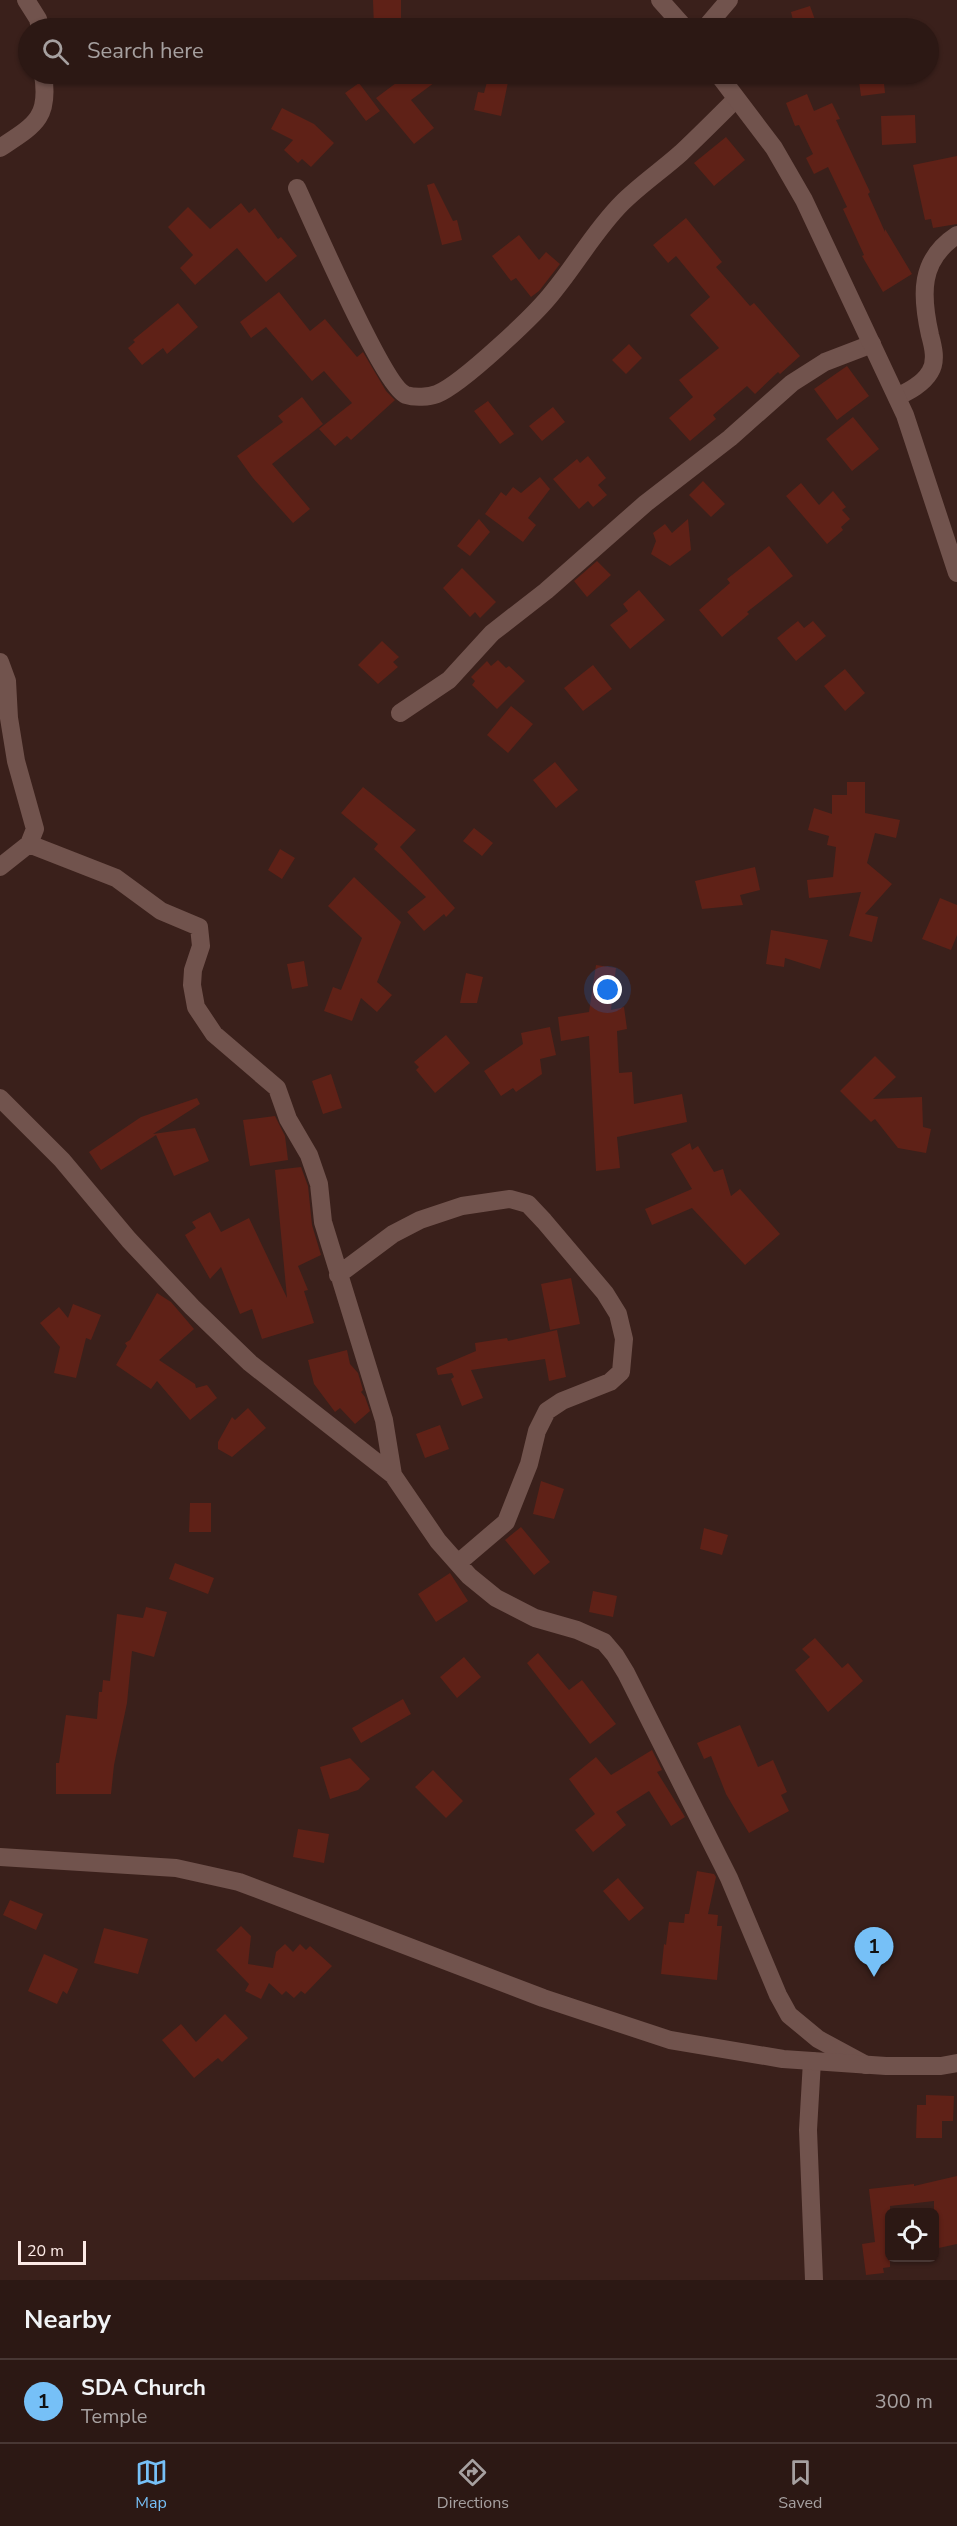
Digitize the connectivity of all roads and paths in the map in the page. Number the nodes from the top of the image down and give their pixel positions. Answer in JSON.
{"nodes":[{"id":1,"x":26,"y":0,"type":"edge"},
{"id":2,"x":660,"y":0,"type":"edge"},
{"id":3,"x":729,"y":0,"type":"edge"},
{"id":4,"x":37,"y":18,"type":"edge"},
{"id":5,"x":676,"y":18,"type":"edge"},
{"id":6,"x":714,"y":18,"type":"edge"},
{"id":7,"x":44,"y":84,"type":"edge"},
{"id":8,"x":725,"y":84,"type":"edge"},
{"id":9,"x":736,"y":99,"type":"junction"},
{"id":10,"x":0,"y":148,"type":"edge"},
{"id":11,"x":297,"y":188,"type":"dead end"},
{"id":12,"x":957,"y":235,"type":"edge"},
{"id":13,"x":873,"y":344,"type":"junction"},
{"id":14,"x":897,"y":397,"type":"junction"},
{"id":15,"x":957,"y":573,"type":"edge"},
{"id":16,"x":0,"y":662,"type":"edge"},
{"id":17,"x":400,"y":713,"type":"dead end"},
{"id":18,"x":29,"y":844,"type":"junction"},
{"id":19,"x":0,"y":867,"type":"edge"},
{"id":20,"x":0,"y":1098,"type":"edge"},
{"id":21,"x":338,"y":1275,"type":"junction"},
{"id":22,"x":393,"y":1475,"type":"junction"},
{"id":23,"x":458,"y":1563,"type":"junction"},
{"id":24,"x":0,"y":1857,"type":"edge"},
{"id":25,"x":812,"y":2061,"type":"junction"},
{"id":26,"x":957,"y":2063,"type":"edge"},
{"id":27,"x":866,"y":2065,"type":"junction"},
{"id":28,"x":814,"y":2280,"type":"edge"}],
"edges":[{"from":1,"to":4,"type":"street"},
{"from":2,"to":5,"type":"street"},
{"from":3,"to":6,"type":"street"},
{"from":7,"to":10,"type":"street"},
{"from":8,"to":9,"type":"street"},
{"from":9,"to":11,"type":"street"},
{"from":9,"to":13,"type":"street"},
{"from":12,"to":14,"type":"street"},
{"from":13,"to":14,"type":"street"},
{"from":13,"to":17,"type":"street"},
{"from":14,"to":15,"type":"street"},
{"from":16,"to":18,"type":"street"},
{"from":18,"to":19,"type":"street"},
{"from":18,"to":21,"type":"street"},
{"from":20,"to":22,"type":"street"},
{"from":21,"to":22,"type":"street"},
{"from":21,"to":23,"type":"street"},
{"from":22,"to":23,"type":"street"},
{"from":23,"to":27,"type":"street"},
{"from":24,"to":25,"type":"street"},
{"from":25,"to":27,"type":"street"},
{"from":25,"to":28,"type":"street"},
{"from":26,"to":27,"type":"street"}]}
